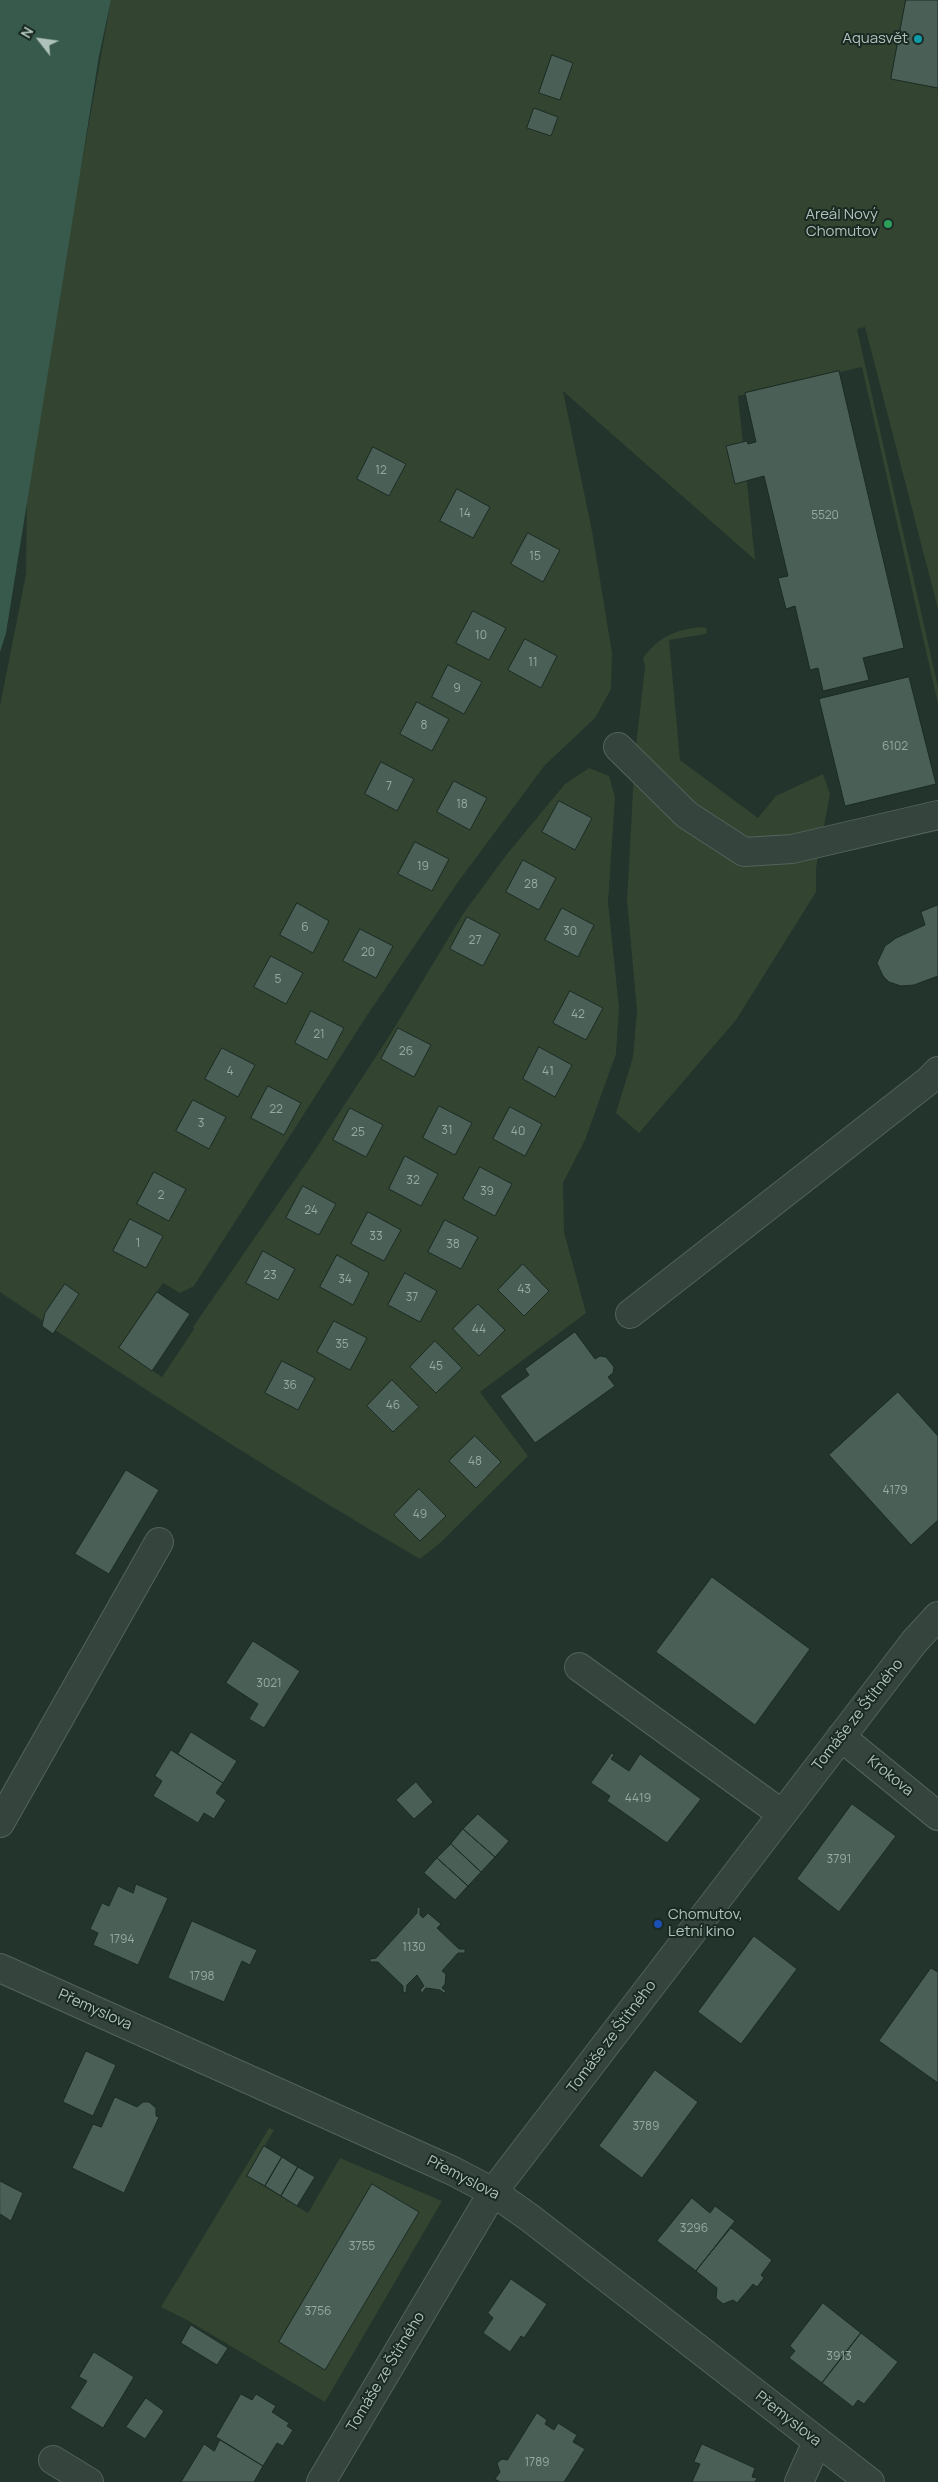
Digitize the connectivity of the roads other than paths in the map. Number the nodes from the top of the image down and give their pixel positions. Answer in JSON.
{"nodes":[{"id":1,"x":618,"y":747,"type":"dead end"},
{"id":2,"x":938,"y":815,"type":"edge"},
{"id":3,"x":938,"y":1071,"type":"edge"},
{"id":4,"x":630,"y":1314,"type":"dead end"},
{"id":5,"x":159,"y":1542,"type":"dead end"},
{"id":6,"x":938,"y":1616,"type":"edge"},
{"id":7,"x":579,"y":1668,"type":"dead end"},
{"id":8,"x":841,"y":1737,"type":"junction"},
{"id":9,"x":782,"y":1814,"type":"junction"},
{"id":10,"x":938,"y":1816,"type":"edge"},
{"id":11,"x":0,"y":1824,"type":"edge"},
{"id":12,"x":0,"y":1968,"type":"edge"},
{"id":13,"x":493,"y":2192,"type":"junction"},
{"id":14,"x":817,"y":2442,"type":"junction"},
{"id":15,"x":53,"y":2460,"type":"dead end"},
{"id":16,"x":89,"y":2482,"type":"edge"},
{"id":17,"x":321,"y":2482,"type":"edge"},
{"id":18,"x":799,"y":2482,"type":"edge"},
{"id":19,"x":870,"y":2482,"type":"edge"}],
"edges":[{"from":1,"to":2,"type":"street"},
{"from":3,"to":4,"type":"street"},
{"from":5,"to":11,"type":"street"},
{"from":6,"to":8,"type":"street","name":"Tomáše ze Štítného"},
{"from":7,"to":9,"type":"street"},
{"from":8,"to":9,"type":"street","name":"Tomáše ze Štítného"},
{"from":8,"to":10,"type":"street","name":"Krokova"},
{"from":9,"to":13,"type":"street","name":"Tomáše ze Štítného"},
{"from":12,"to":13,"type":"street","name":"Přemyslova"},
{"from":13,"to":14,"type":"street","name":"Přemyslova"},
{"from":13,"to":17,"type":"street","name":"Tomáše ze Štítného"},
{"from":14,"to":18,"type":"street"},
{"from":14,"to":19,"type":"street","name":"Přemyslova"},
{"from":15,"to":16,"type":"street"}]}
